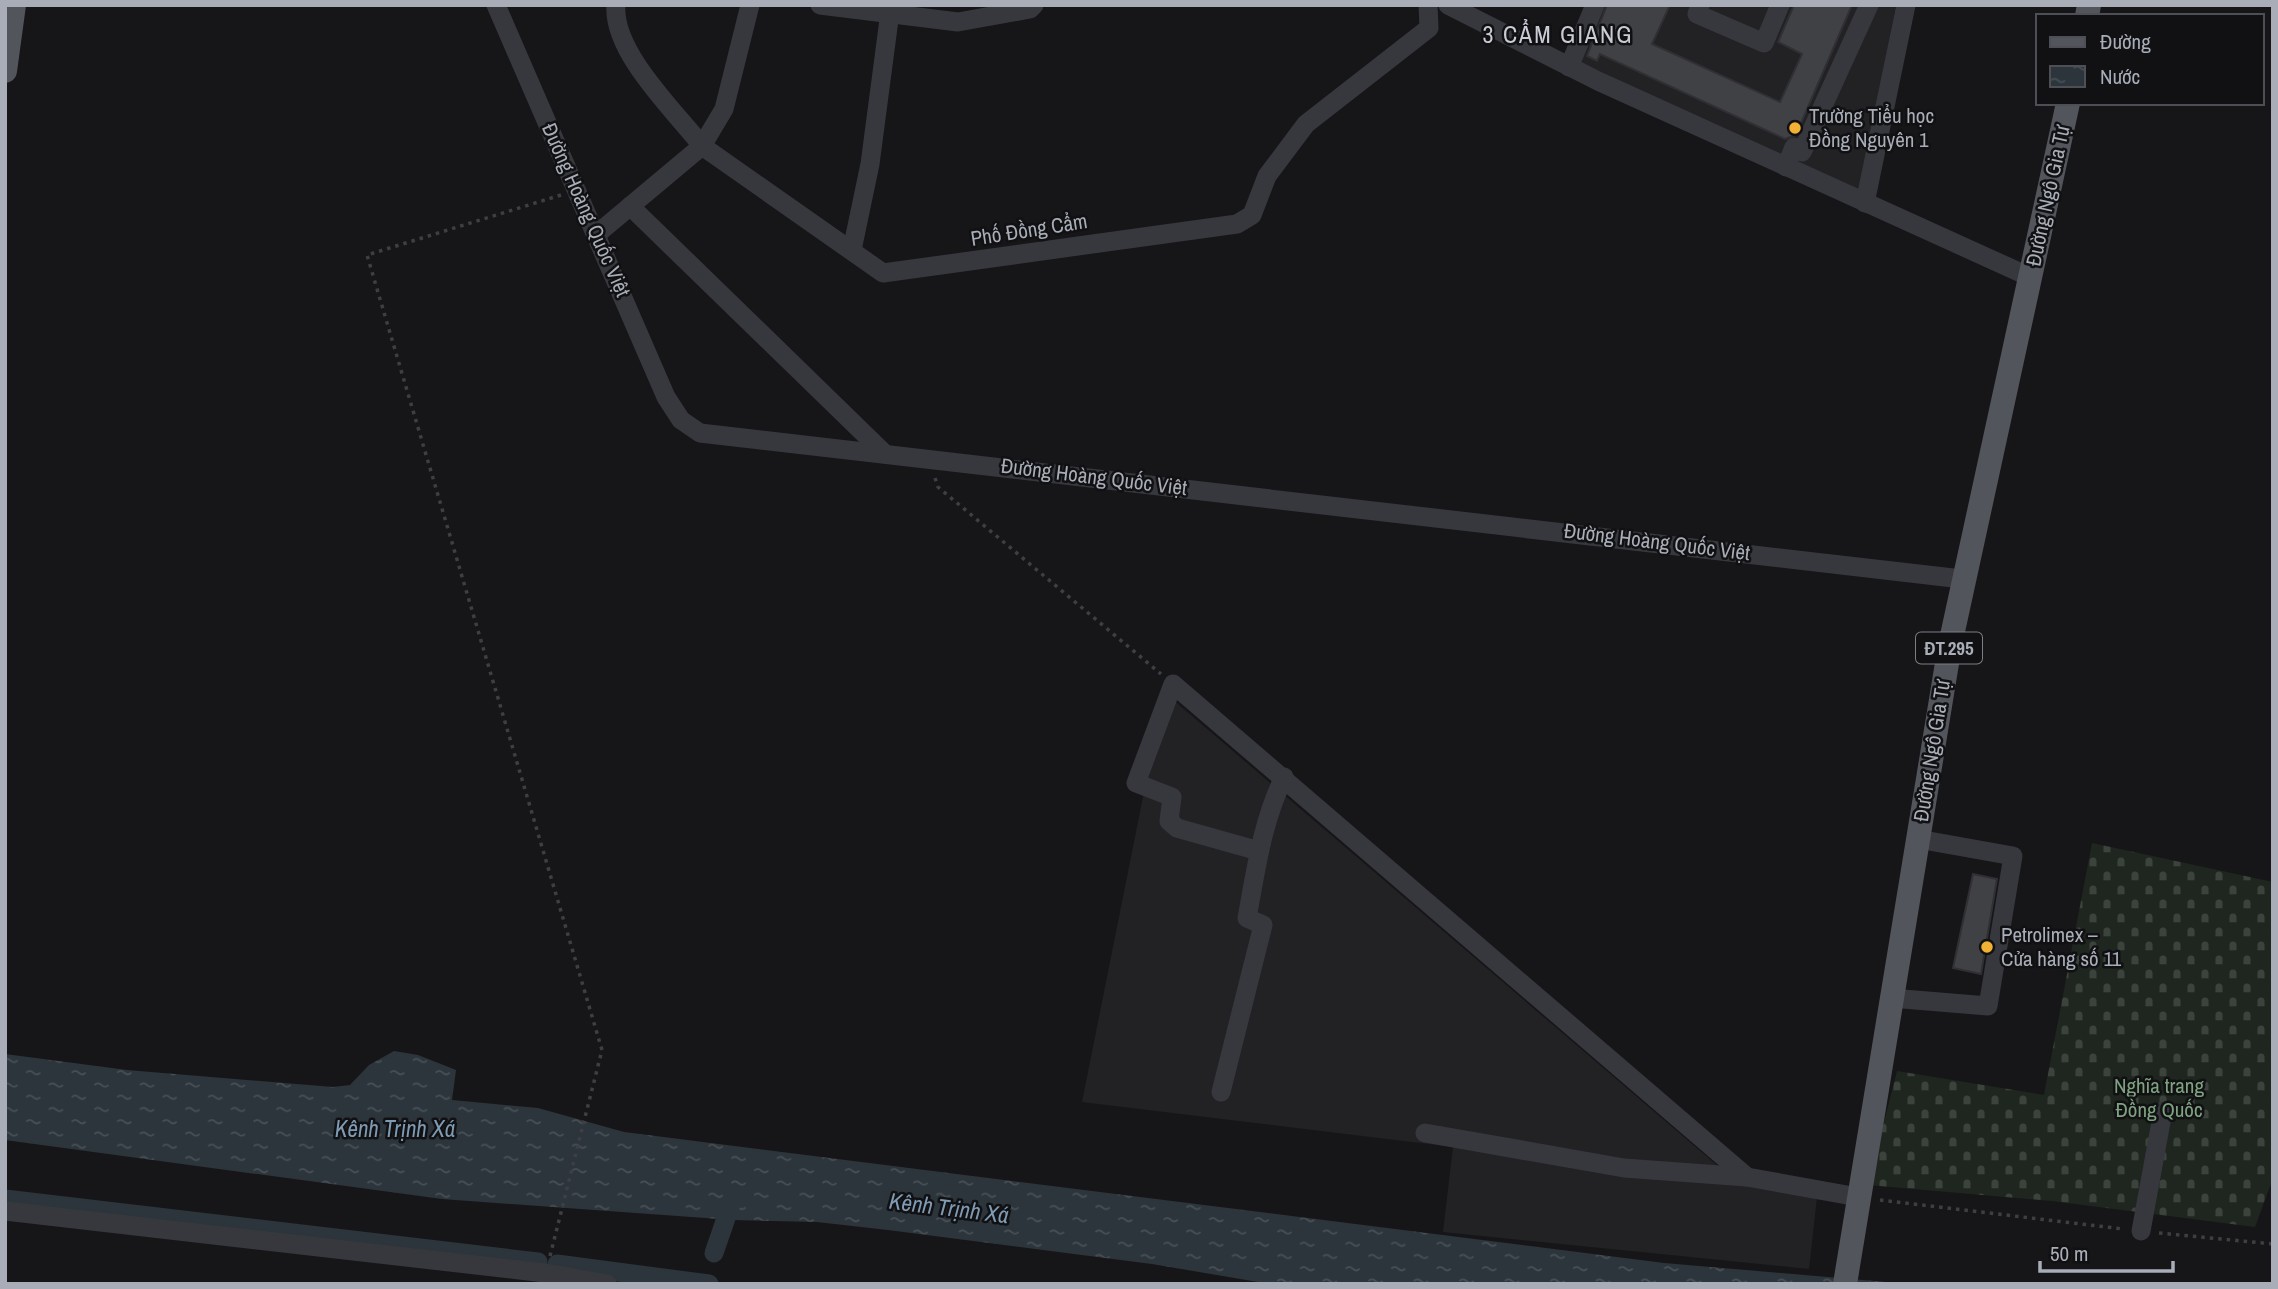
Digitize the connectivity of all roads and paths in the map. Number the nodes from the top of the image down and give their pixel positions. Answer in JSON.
{"nodes":[{"id":1,"x":13,"y":5,"type":"edge"},
{"id":2,"x":496,"y":5,"type":"edge"},
{"id":3,"x":616,"y":5,"type":"edge"},
{"id":4,"x":750,"y":5,"type":"edge"},
{"id":5,"x":820,"y":5,"type":"edge"},
{"id":6,"x":1034,"y":5,"type":"edge"},
{"id":7,"x":1428,"y":5,"type":"edge"},
{"id":8,"x":1448,"y":5,"type":"edge"},
{"id":9,"x":1595,"y":5,"type":"edge"},
{"id":10,"x":1700,"y":5,"type":"edge"},
{"id":11,"x":1780,"y":5,"type":"edge"},
{"id":12,"x":1868,"y":5,"type":"edge"},
{"id":13,"x":1906,"y":5,"type":"edge"},
{"id":14,"x":890,"y":12,"type":"junction"},
{"id":15,"x":1569,"y":66,"type":"junction"},
{"id":16,"x":5,"y":71,"type":"edge"},
{"id":17,"x":2068,"y":105,"type":"edge"},
{"id":18,"x":702,"y":146,"type":"junction"},
{"id":19,"x":1786,"y":167,"type":"junction"},
{"id":20,"x":576,"y":190,"type":"junction"},
{"id":21,"x":1865,"y":203,"type":"junction"},
{"id":22,"x":630,"y":206,"type":"junction"},
{"id":23,"x":597,"y":234,"type":"junction"},
{"id":24,"x":852,"y":250,"type":"junction"},
{"id":25,"x":2030,"y":276,"type":"junction"},
{"id":26,"x":884,"y":452,"type":"junction"},
{"id":27,"x":926,"y":457,"type":"junction"},
{"id":28,"x":1962,"y":579,"type":"junction"},
{"id":29,"x":1173,"y":684,"type":"junction"},
{"id":30,"x":1284,"y":777,"type":"junction"},
{"id":31,"x":1918,"y":839,"type":"junction"},
{"id":32,"x":1259,"y":851,"type":"junction"},
{"id":33,"x":1891,"y":998,"type":"junction"},
{"id":34,"x":1221,"y":1092,"type":"dead end"},
{"id":35,"x":2164,"y":1111,"type":"dead end"},
{"id":36,"x":1425,"y":1133,"type":"dead end"},
{"id":37,"x":1747,"y":1177,"type":"junction"},
{"id":38,"x":1857,"y":1197,"type":"junction"},
{"id":39,"x":5,"y":1211,"type":"edge"},
{"id":40,"x":2141,"y":1231,"type":"junction"},
{"id":41,"x":2273,"y":1244,"type":"edge"},
{"id":42,"x":545,"y":1273,"type":"junction"},
{"id":43,"x":607,"y":1284,"type":"edge"},
{"id":44,"x":1845,"y":1284,"type":"edge"}],
"edges":[{"from":1,"to":16,"type":"main road"},
{"from":2,"to":20,"type":"street","name":"Đường Hoàng Quốc Việt"},
{"from":3,"to":18,"type":"street","name":"Phố Đồng Cẩm"},
{"from":4,"to":18,"type":"street"},
{"from":5,"to":14,"type":"street"},
{"from":6,"to":14,"type":"street"},
{"from":7,"to":24,"type":"street","name":"Phố Đồng Cẩm"},
{"from":8,"to":15,"type":"street"},
{"from":9,"to":15,"type":"street"},
{"from":10,"to":11,"type":"street"},
{"from":12,"to":19,"type":"street"},
{"from":13,"to":21,"type":"street"},
{"from":14,"to":24,"type":"street"},
{"from":15,"to":19,"type":"street"},
{"from":17,"to":25,"type":"main road","name":"Đường Ngô Gia Tự","number":"ĐT.295"},
{"from":18,"to":22,"type":"street"},
{"from":18,"to":24,"type":"street","name":"Phố Đồng Cẩm"},
{"from":19,"to":21,"type":"street"},
{"from":20,"to":23,"type":"street","name":"Đường Hoàng Quốc Việt"},
{"from":20,"to":42,"type":"path"},
{"from":21,"to":25,"type":"street"},
{"from":22,"to":23,"type":"street"},
{"from":22,"to":26,"type":"street"},
{"from":23,"to":26,"type":"street","name":"Đường Hoàng Quốc Việt"},
{"from":25,"to":28,"type":"main road","name":"Đường Ngô Gia Tự","number":"ĐT.295"},
{"from":26,"to":27,"type":"street","name":"Đường Hoàng Quốc Việt"},
{"from":27,"to":28,"type":"street","name":"Đường Hoàng Quốc Việt"},
{"from":27,"to":29,"type":"path"},
{"from":28,"to":31,"type":"main road","name":"Đường Ngô Gia Tự","number":"ĐT.295"},
{"from":29,"to":30,"type":"street"},
{"from":29,"to":32,"type":"street"},
{"from":30,"to":32,"type":"street"},
{"from":30,"to":37,"type":"street"},
{"from":31,"to":33,"type":"main road","name":"Đường Ngô Gia Tự","number":"ĐT.295"},
{"from":31,"to":33,"type":"street"},
{"from":32,"to":34,"type":"street"},
{"from":33,"to":38,"type":"main road","name":"Đường Ngô Gia Tự","number":"ĐT.295"},
{"from":35,"to":40,"type":"street"},
{"from":36,"to":37,"type":"street"},
{"from":37,"to":38,"type":"street"},
{"from":38,"to":40,"type":"path"},
{"from":38,"to":44,"type":"main road","number":"ĐT.295"},
{"from":39,"to":42,"type":"street"},
{"from":40,"to":41,"type":"path"},
{"from":42,"to":43,"type":"street"}]}
